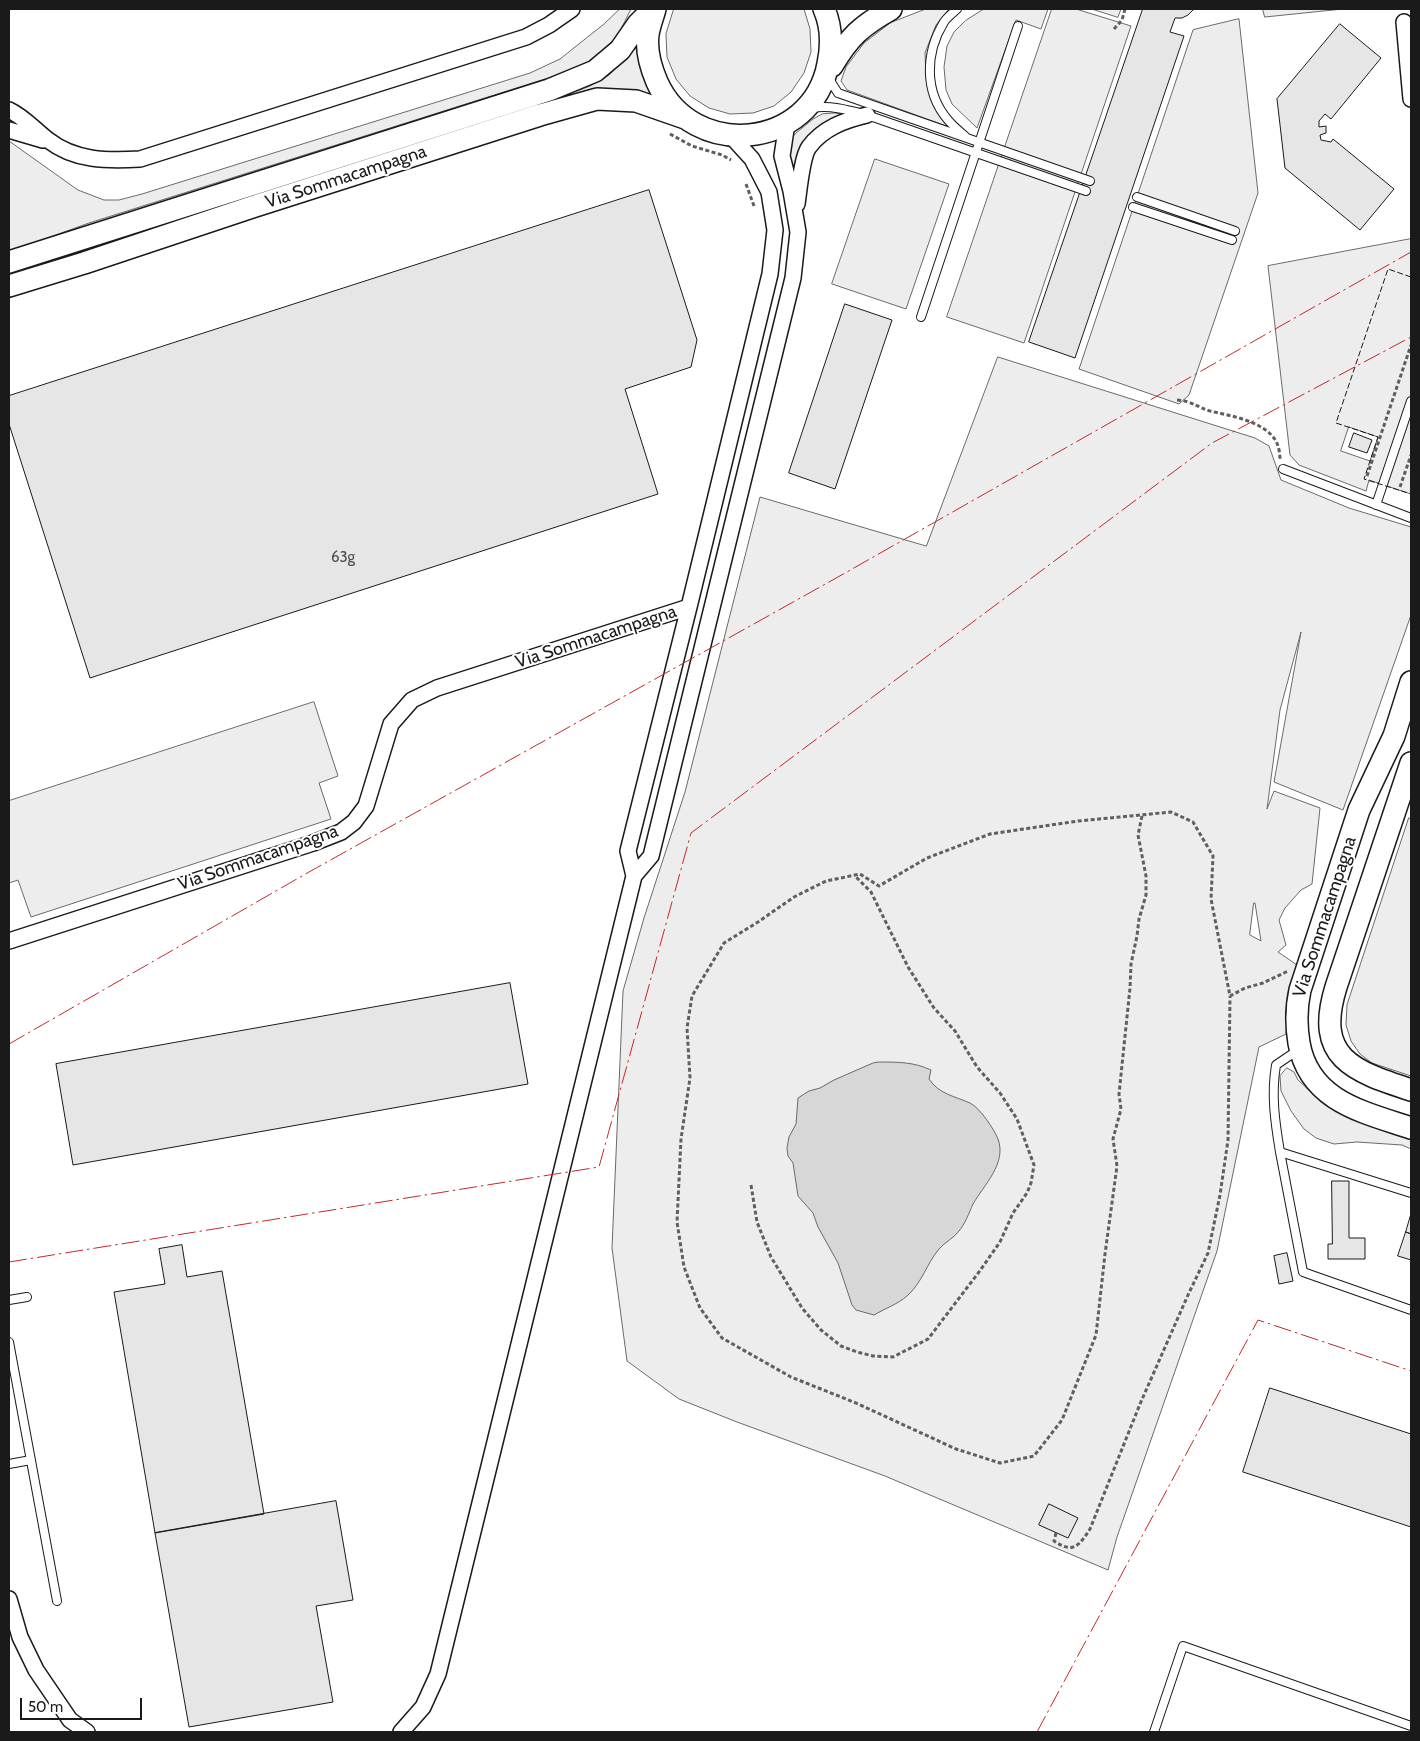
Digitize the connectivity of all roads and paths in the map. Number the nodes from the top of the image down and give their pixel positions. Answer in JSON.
{"nodes":[{"id":1,"x":572,"y":9,"type":"edge"},
{"id":2,"x":654,"y":9,"type":"edge"},
{"id":3,"x":824,"y":9,"type":"edge"},
{"id":4,"x":891,"y":9,"type":"edge"},
{"id":5,"x":957,"y":9,"type":"edge"},
{"id":6,"x":1125,"y":9,"type":"edge"},
{"id":7,"x":1404,"y":22,"type":"dead end"},
{"id":8,"x":1018,"y":26,"type":"dead end"},
{"id":9,"x":1114,"y":29,"type":"dead end"},
{"id":10,"x":826,"y":75,"type":"junction"},
{"id":11,"x":1411,"y":99,"type":"edge"},
{"id":12,"x":9,"y":110,"type":"edge"},
{"id":13,"x":867,"y":115,"type":"junction"},
{"id":14,"x":685,"y":118,"type":"junction"},
{"id":15,"x":793,"y":119,"type":"junction"},
{"id":16,"x":9,"y":130,"type":"edge"},
{"id":17,"x":667,"y":132,"type":"dead end"},
{"id":18,"x":732,"y":136,"type":"junction"},
{"id":19,"x":968,"y":139,"type":"junction"},
{"id":20,"x":49,"y":142,"type":"junction"},
{"id":21,"x":978,"y":143,"type":"junction"},
{"id":22,"x":976,"y":153,"type":"junction"},
{"id":23,"x":735,"y":165,"type":"dead end"},
{"id":24,"x":744,"y":180,"type":"dead end"},
{"id":25,"x":1090,"y":181,"type":"dead end"},
{"id":26,"x":1086,"y":191,"type":"dead end"},
{"id":27,"x":1137,"y":197,"type":"dead end"},
{"id":28,"x":755,"y":207,"type":"dead end"},
{"id":29,"x":1133,"y":207,"type":"dead end"},
{"id":30,"x":795,"y":216,"type":"junction"},
{"id":31,"x":1235,"y":231,"type":"dead end"},
{"id":32,"x":1232,"y":240,"type":"dead end"},
{"id":33,"x":9,"y":262,"type":"edge"},
{"id":34,"x":9,"y":286,"type":"edge"},
{"id":35,"x":921,"y":317,"type":"dead end"},
{"id":36,"x":1411,"y":345,"type":"edge"},
{"id":37,"x":1177,"y":400,"type":"dead end"},
{"id":38,"x":1411,"y":401,"type":"edge"},
{"id":39,"x":1411,"y":454,"type":"edge"},
{"id":40,"x":1283,"y":469,"type":"joint"},
{"id":41,"x":1367,"y":476,"type":"dead end"},
{"id":42,"x":1400,"y":487,"type":"dead end"},
{"id":43,"x":1376,"y":505,"type":"junction"},
{"id":44,"x":1411,"y":518,"type":"edge"},
{"id":45,"x":689,"y":607,"type":"junction"},
{"id":46,"x":1411,"y":682,"type":"edge"},
{"id":47,"x":1411,"y":763,"type":"edge"},
{"id":48,"x":1142,"y":816,"type":"junction"},
{"id":49,"x":855,"y":875,"type":"junction"},
{"id":50,"x":634,"y":876,"type":"junction"},
{"id":51,"x":9,"y":941,"type":"edge"},
{"id":52,"x":1305,"y":975,"type":"junction"},
{"id":53,"x":1230,"y":996,"type":"junction"},
{"id":54,"x":1300,"y":1049,"type":"junction"},
{"id":55,"x":1411,"y":1090,"type":"edge"},
{"id":56,"x":1411,"y":1128,"type":"edge"},
{"id":57,"x":1280,"y":1152,"type":"junction"},
{"id":58,"x":751,"y":1185,"type":"dead end"},
{"id":59,"x":1411,"y":1193,"type":"edge"},
{"id":60,"x":27,"y":1297,"type":"dead end"},
{"id":61,"x":9,"y":1300,"type":"edge"},
{"id":62,"x":1411,"y":1310,"type":"edge"},
{"id":63,"x":9,"y":1342,"type":"edge"},
{"id":64,"x":31,"y":1460,"type":"junction"},
{"id":65,"x":9,"y":1464,"type":"edge"},
{"id":66,"x":1056,"y":1533,"type":"dead end"},
{"id":67,"x":9,"y":1599,"type":"edge"},
{"id":68,"x":57,"y":1601,"type":"dead end"},
{"id":69,"x":1411,"y":1726,"type":"edge"},
{"id":70,"x":87,"y":1732,"type":"edge"},
{"id":71,"x":402,"y":1732,"type":"edge"},
{"id":72,"x":1154,"y":1732,"type":"edge"}],
"edges":[{"from":1,"to":20,"type":"street"},
{"from":2,"to":14,"type":"street","name":"Via Sommacampagna"},
{"from":2,"to":33,"type":"street","name":"Via Sommacampagna"},
{"from":3,"to":10,"type":"street","name":"Via Sommacampagna"},
{"from":4,"to":10,"type":"street","name":"Via Sommacampagna"},
{"from":5,"to":19,"type":"lane"},
{"from":6,"to":9,"type":"path"},
{"from":7,"to":11,"type":"street"},
{"from":8,"to":21,"type":"lane"},
{"from":10,"to":15,"type":"street","name":"Via Sommacampagna"},
{"from":10,"to":19,"type":"lane"},
{"from":12,"to":20,"type":"street"},
{"from":13,"to":15,"type":"lane"},
{"from":13,"to":22,"type":"lane"},
{"from":13,"to":30,"type":"street"},
{"from":14,"to":18,"type":"street","name":"Via Sommacampagna"},
{"from":14,"to":34,"type":"street","name":"Via Sommacampagna"},
{"from":15,"to":18,"type":"street","name":"Via Sommacampagna"},
{"from":15,"to":30,"type":"street"},
{"from":16,"to":20,"type":"street"},
{"from":17,"to":23,"type":"path"},
{"from":18,"to":45,"type":"street"},
{"from":19,"to":21,"type":"lane"},
{"from":21,"to":22,"type":"lane"},
{"from":21,"to":25,"type":"lane"},
{"from":22,"to":26,"type":"lane"},
{"from":22,"to":35,"type":"lane"},
{"from":24,"to":28,"type":"path"},
{"from":27,"to":31,"type":"lane"},
{"from":29,"to":32,"type":"lane"},
{"from":30,"to":50,"type":"street"},
{"from":36,"to":41,"type":"path"},
{"from":37,"to":40,"type":"path"},
{"from":38,"to":43,"type":"lane"},
{"from":39,"to":42,"type":"path"},
{"from":40,"to":43,"type":"lane"},
{"from":43,"to":44,"type":"lane"},
{"from":45,"to":50,"type":"street"},
{"from":45,"to":51,"type":"street","name":"Via Sommacampagna"},
{"from":46,"to":52,"type":"street","name":"Via Sommacampagna"},
{"from":47,"to":55,"type":"street","name":"Via Sommacampagna"},
{"from":48,"to":49,"type":"path"},
{"from":48,"to":49,"type":"path"},
{"from":48,"to":53,"type":"path"},
{"from":49,"to":58,"type":"path"},
{"from":50,"to":71,"type":"street"},
{"from":52,"to":53,"type":"path"},
{"from":52,"to":54,"type":"street","name":"Via Sommacampagna"},
{"from":53,"to":66,"type":"path"},
{"from":54,"to":56,"type":"street","name":"Via Sommacampagna"},
{"from":54,"to":57,"type":"lane"},
{"from":57,"to":59,"type":"lane"},
{"from":57,"to":62,"type":"lane"},
{"from":60,"to":61,"type":"lane"},
{"from":63,"to":64,"type":"lane"},
{"from":64,"to":65,"type":"lane"},
{"from":64,"to":68,"type":"lane"},
{"from":67,"to":70,"type":"street"},
{"from":69,"to":72,"type":"lane"}]}
